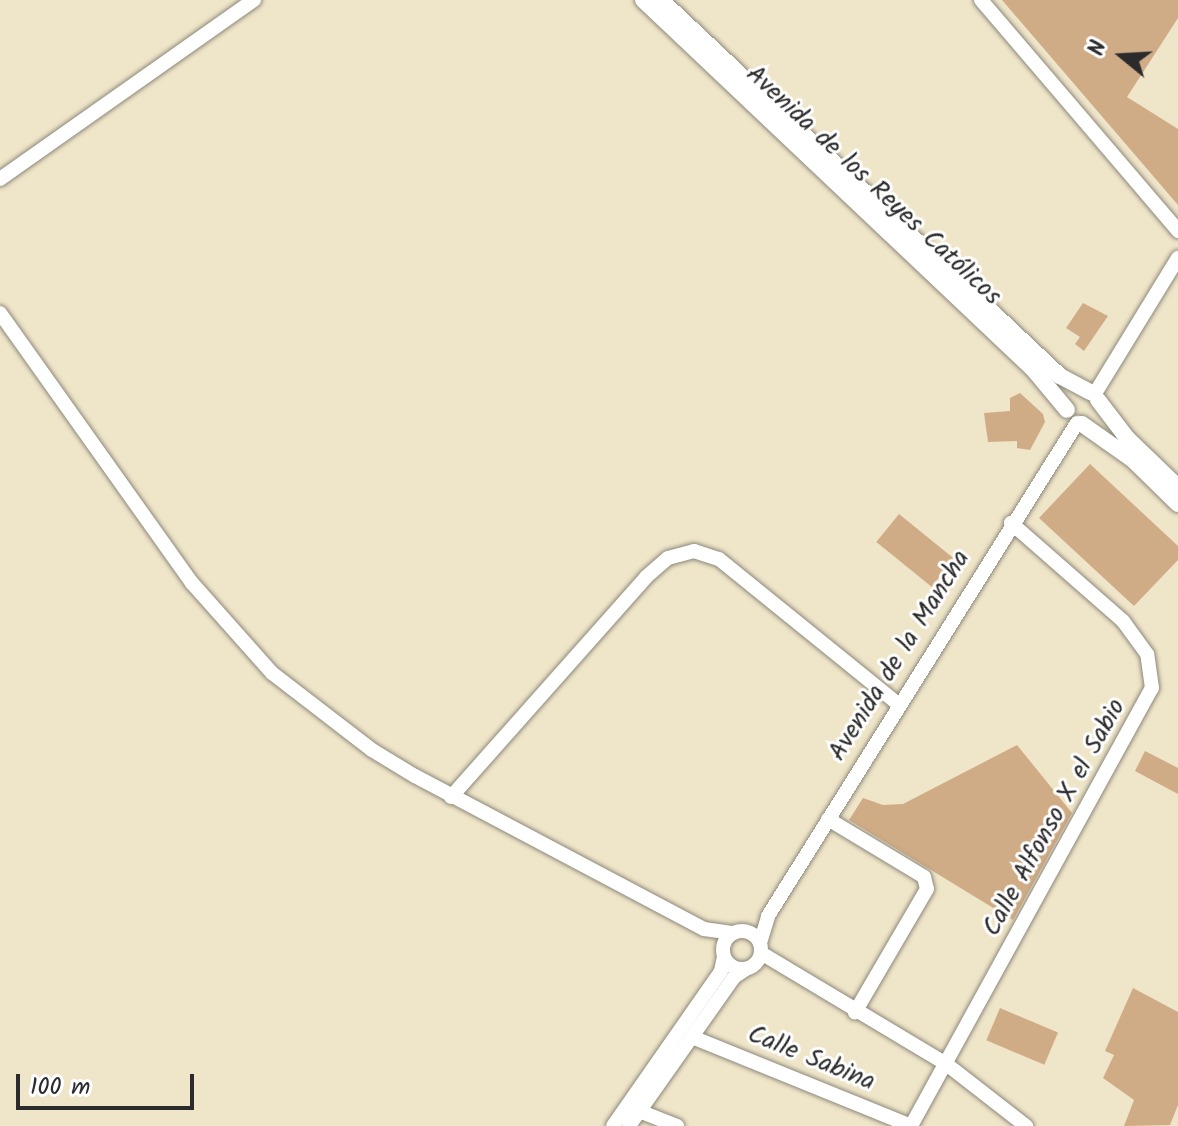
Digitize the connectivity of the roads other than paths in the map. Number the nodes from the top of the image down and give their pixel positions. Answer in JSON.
{"nodes":[{"id":1,"x":254,"y":0,"type":"edge"},
{"id":2,"x":643,"y":0,"type":"edge"},
{"id":3,"x":661,"y":0,"type":"edge"},
{"id":4,"x":981,"y":0,"type":"edge"},
{"id":5,"x":0,"y":179,"type":"edge"},
{"id":6,"x":1178,"y":231,"type":"edge"},
{"id":7,"x":1178,"y":258,"type":"edge"},
{"id":8,"x":0,"y":313,"type":"edge"},
{"id":9,"x":1094,"y":396,"type":"junction"},
{"id":10,"x":1075,"y":419,"type":"junction"},
{"id":11,"x":1178,"y":487,"type":"edge"},
{"id":12,"x":1178,"y":504,"type":"edge"},
{"id":13,"x":1011,"y":523,"type":"junction"},
{"id":14,"x":898,"y":704,"type":"junction"},
{"id":15,"x":451,"y":797,"type":"junction"},
{"id":16,"x":828,"y":819,"type":"junction"},
{"id":17,"x":704,"y":929,"type":"junction"},
{"id":18,"x":741,"y":957,"type":"junction"},
{"id":19,"x":855,"y":1012,"type":"junction"},
{"id":20,"x":692,"y":1037,"type":"junction"},
{"id":21,"x":945,"y":1063,"type":"junction"},
{"id":22,"x":639,"y":1111,"type":"junction"},
{"id":23,"x":613,"y":1126,"type":"edge"},
{"id":24,"x":629,"y":1126,"type":"edge"},
{"id":25,"x":677,"y":1126,"type":"edge"},
{"id":26,"x":911,"y":1126,"type":"edge"},
{"id":27,"x":1026,"y":1126,"type":"edge"}],
"edges":[{"from":1,"to":5,"type":"street"},
{"from":2,"to":10,"type":"street","name":"Avenida de los Reyes Católicos"},
{"from":3,"to":9,"type":"street","name":"Avenida de los Reyes Católicos"},
{"from":4,"to":6,"type":"street"},
{"from":7,"to":9,"type":"street"},
{"from":8,"to":15,"type":"street"},
{"from":9,"to":10,"type":"street"},
{"from":9,"to":10,"type":"street"},
{"from":9,"to":11,"type":"street","name":"Avenida de los Reyes Católicos"},
{"from":10,"to":12,"type":"street","name":"Avenida de los Reyes Católicos"},
{"from":10,"to":13,"type":"street","name":"Avenida de la Mancha"},
{"from":13,"to":14,"type":"street","name":"Avenida de la Mancha"},
{"from":13,"to":21,"type":"street","name":"Calle Alfonso X el Sabio"},
{"from":14,"to":15,"type":"street"},
{"from":14,"to":16,"type":"street","name":"Avenida de la Mancha"},
{"from":15,"to":17,"type":"street"},
{"from":16,"to":18,"type":"street","name":"Avenida de la Mancha"},
{"from":16,"to":19,"type":"street"},
{"from":17,"to":18,"type":"street"},
{"from":17,"to":18,"type":"street"},
{"from":18,"to":19,"type":"street"},
{"from":18,"to":20,"type":"street","name":"Avenida de la Mancha"},
{"from":18,"to":23,"type":"street","name":"Avenida de la Mancha"},
{"from":19,"to":21,"type":"street"},
{"from":20,"to":22,"type":"street","name":"Avenida de la Mancha"},
{"from":20,"to":26,"type":"street","name":"Calle Sabina"},
{"from":21,"to":26,"type":"street","name":"Calle Alfonso X el Sabio"},
{"from":21,"to":27,"type":"street"},
{"from":22,"to":24,"type":"street","name":"Avenida de la Mancha"},
{"from":22,"to":25,"type":"street"}]}
